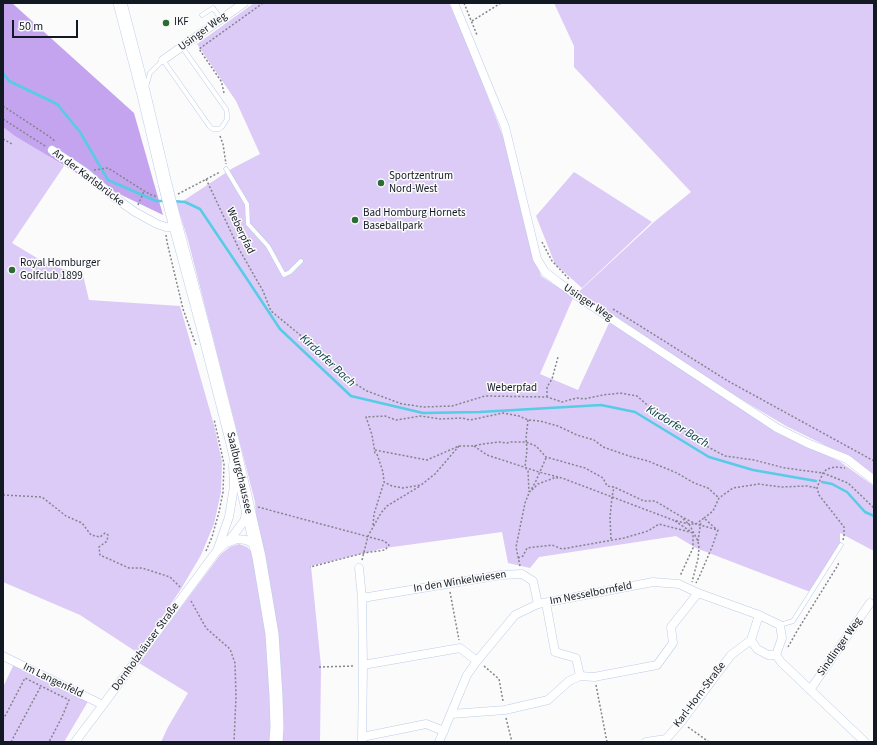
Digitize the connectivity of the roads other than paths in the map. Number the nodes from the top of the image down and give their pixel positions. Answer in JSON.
{"nodes":[{"id":1,"x":120,"y":3,"type":"edge"},
{"id":2,"x":244,"y":3,"type":"edge"},
{"id":3,"x":454,"y":3,"type":"edge"},
{"id":4,"x":202,"y":15,"type":"dead end"},
{"id":5,"x":221,"y":19,"type":"junction"},
{"id":6,"x":182,"y":47,"type":"junction"},
{"id":7,"x":163,"y":60,"type":"junction"},
{"id":8,"x":144,"y":95,"type":"junction"},
{"id":9,"x":52,"y":150,"type":"road end"},
{"id":10,"x":226,"y":169,"type":"road end"},
{"id":11,"x":172,"y":227,"type":"junction"},
{"id":12,"x":301,"y":261,"type":"dead end"},
{"id":13,"x":233,"y":444,"type":"junction"},
{"id":14,"x":874,"y":480,"type":"edge"},
{"id":15,"x":246,"y":504,"type":"junction"},
{"id":16,"x":228,"y":542,"type":"junction"},
{"id":17,"x":841,"y":545,"type":"dead end"},
{"id":18,"x":216,"y":552,"type":"junction"},
{"id":19,"x":259,"y":557,"type":"junction"},
{"id":20,"x":359,"y":568,"type":"dead end"},
{"id":21,"x":695,"y":591,"type":"junction"},
{"id":22,"x":362,"y":598,"type":"junction"},
{"id":23,"x":870,"y":603,"type":"dead end"},
{"id":24,"x":542,"y":604,"type":"junction"},
{"id":25,"x":759,"y":615,"type":"junction"},
{"id":26,"x":780,"y":625,"type":"junction"},
{"id":27,"x":751,"y":640,"type":"junction"},
{"id":28,"x":776,"y":654,"type":"junction"},
{"id":29,"x":3,"y":656,"type":"edge"},
{"id":30,"x":477,"y":661,"type":"junction"},
{"id":31,"x":363,"y":665,"type":"junction"},
{"id":32,"x":580,"y":676,"type":"junction"},
{"id":33,"x":810,"y":690,"type":"junction"},
{"id":34,"x":103,"y":706,"type":"junction"},
{"id":35,"x":450,"y":714,"type":"junction"},
{"id":36,"x":444,"y":731,"type":"junction"},
{"id":37,"x":362,"y":739,"type":"edge"},
{"id":38,"x":75,"y":742,"type":"edge"},
{"id":39,"x":276,"y":742,"type":"edge"},
{"id":40,"x":439,"y":742,"type":"edge"},
{"id":41,"x":646,"y":742,"type":"edge"},
{"id":42,"x":865,"y":742,"type":"edge"}],
"edges":[{"from":1,"to":8,"type":"main road"},
{"from":2,"to":5,"type":"street","name":"Usinger Weg"},
{"from":3,"to":14,"type":"street","name":"Usinger Weg"},
{"from":4,"to":5,"type":"lane"},
{"from":5,"to":6,"type":"street","name":"Usinger Weg"},
{"from":6,"to":7,"type":"street","name":"Usinger Weg"},
{"from":6,"to":7,"type":"lane"},
{"from":7,"to":8,"type":"lane"},
{"from":8,"to":11,"type":"main road","name":"Saalburgchaussee","bridge":true},
{"from":9,"to":11,"type":"street","name":"An der Karlsbrücke"},
{"from":10,"to":12,"type":"lane"},
{"from":11,"to":13,"type":"main road","name":"Saalburgchaussee"},
{"from":13,"to":15,"type":"main road","name":"Saalburgchaussee"},
{"from":13,"to":18,"type":"street","name":"Dornholzhäuser Straße"},
{"from":15,"to":16,"type":"street","name":"Dornholzhäuser Straße"},
{"from":15,"to":19,"type":"main road","name":"Saalburgchaussee"},
{"from":16,"to":18,"type":"street","name":"Dornholzhäuser Straße"},
{"from":16,"to":19,"type":"street"},
{"from":17,"to":26,"type":"lane"},
{"from":18,"to":34,"type":"street","name":"Dornholzhäuser Straße"},
{"from":19,"to":39,"type":"main road","name":"Saalburgchaussee"},
{"from":20,"to":22,"type":"street"},
{"from":21,"to":24,"type":"street","name":"Im Nesselbornfeld"},
{"from":21,"to":25,"type":"street","name":"Im Nesselbornfeld"},
{"from":21,"to":32,"type":"street"},
{"from":22,"to":24,"type":"street","name":"In den Winkelwiesen"},
{"from":22,"to":31,"type":"street"},
{"from":23,"to":33,"type":"street","name":"Sindlinger Weg"},
{"from":24,"to":30,"type":"street","name":"Im Nesselbornfeld"},
{"from":24,"to":32,"type":"street","name":"In den Winkelwiesen"},
{"from":25,"to":26,"type":"street","name":"Im Nesselbornfeld"},
{"from":25,"to":27,"type":"street"},
{"from":26,"to":28,"type":"street"},
{"from":27,"to":28,"type":"street"},
{"from":27,"to":41,"type":"street","name":"Karl-Horn-Straße"},
{"from":28,"to":33,"type":"street"},
{"from":29,"to":34,"type":"street","name":"Im Langenfeld"},
{"from":30,"to":31,"type":"street"},
{"from":30,"to":35,"type":"street","name":"Im Nesselbornfeld"},
{"from":31,"to":37,"type":"street"},
{"from":32,"to":35,"type":"street"},
{"from":33,"to":42,"type":"street"},
{"from":34,"to":38,"type":"street","name":"Dornholzhäuser Straße"},
{"from":35,"to":36,"type":"street","name":"Im Nesselbornfeld"},
{"from":36,"to":37,"type":"street"},
{"from":36,"to":40,"type":"street","name":"Im Nesselbornfeld"}]}
